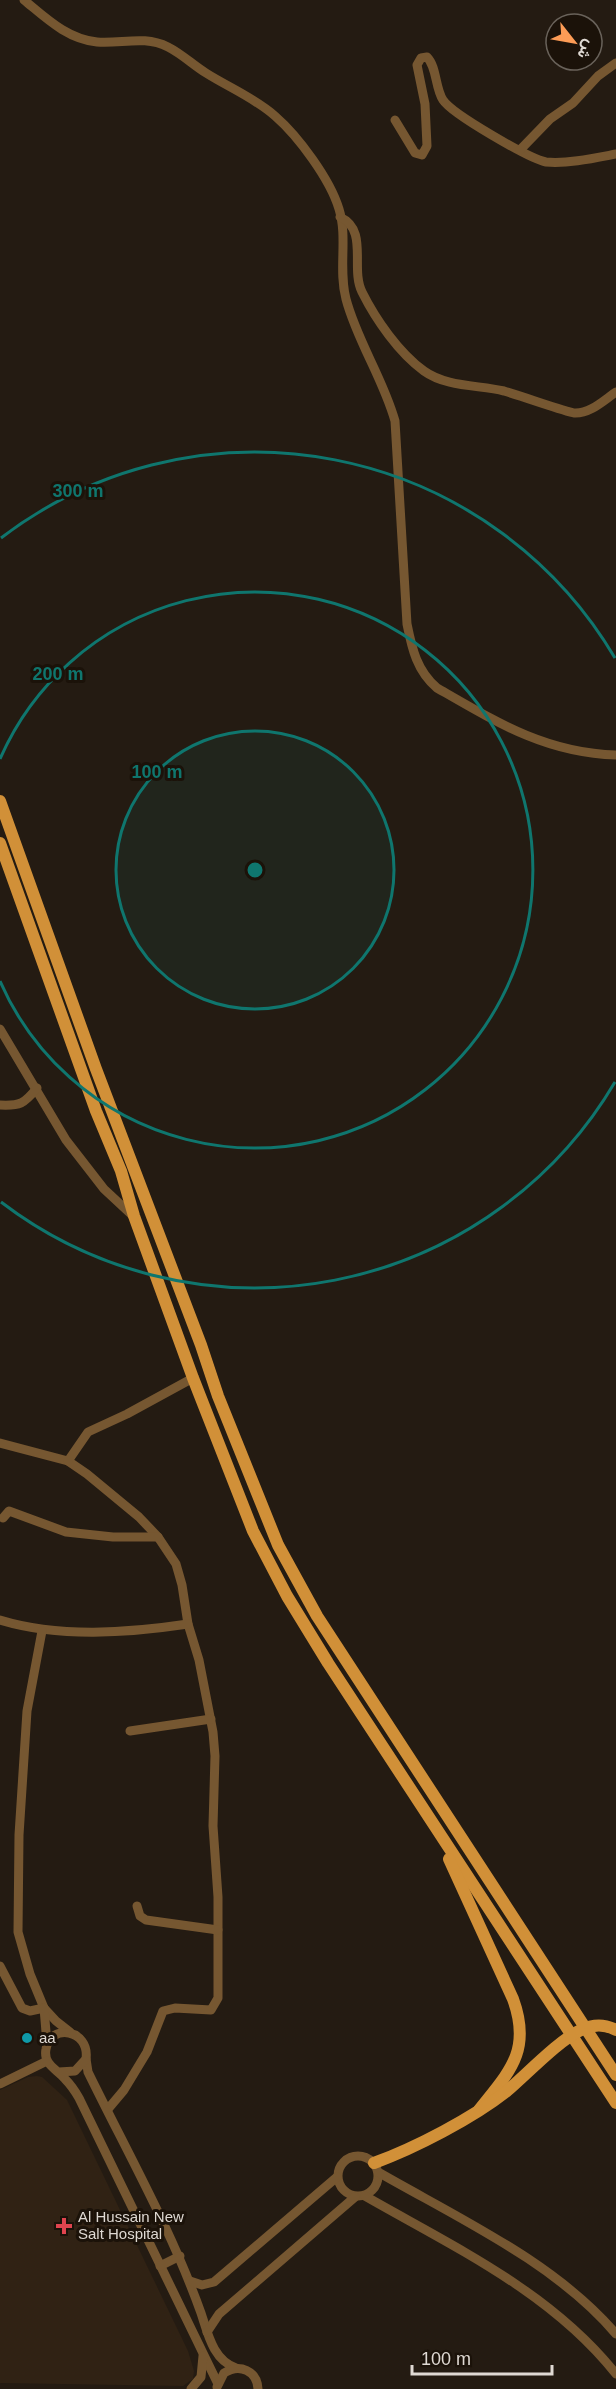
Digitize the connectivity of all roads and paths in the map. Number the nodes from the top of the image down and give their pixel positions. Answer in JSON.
{"nodes":[{"id":1,"x":24,"y":0,"type":"edge"},
{"id":2,"x":616,"y":63,"type":"edge"},
{"id":3,"x":395,"y":120,"type":"dead end"},
{"id":4,"x":520,"y":150,"type":"junction"},
{"id":5,"x":616,"y":154,"type":"edge"},
{"id":6,"x":340,"y":217,"type":"junction"},
{"id":7,"x":616,"y":392,"type":"edge"},
{"id":8,"x":616,"y":755,"type":"edge"},
{"id":9,"x":0,"y":801,"type":"edge"},
{"id":10,"x":0,"y":843,"type":"edge"},
{"id":11,"x":0,"y":1029,"type":"edge"},
{"id":12,"x":37,"y":1088,"type":"junction"},
{"id":13,"x":0,"y":1105,"type":"edge"},
{"id":14,"x":134,"y":1216,"type":"junction"},
{"id":15,"x":193,"y":1378,"type":"junction"},
{"id":16,"x":0,"y":1443,"type":"edge"},
{"id":17,"x":68,"y":1461,"type":"junction"},
{"id":18,"x":3,"y":1518,"type":"dead end"},
{"id":19,"x":158,"y":1537,"type":"junction"},
{"id":20,"x":0,"y":1620,"type":"edge"},
{"id":21,"x":188,"y":1624,"type":"junction"},
{"id":22,"x":42,"y":1631,"type":"junction"},
{"id":23,"x":212,"y":1719,"type":"junction"},
{"id":24,"x":130,"y":1731,"type":"dead end"},
{"id":25,"x":429,"y":1817,"type":"junction"},
{"id":26,"x":137,"y":1906,"type":"dead end"},
{"id":27,"x":218,"y":1930,"type":"junction"},
{"id":28,"x":0,"y":1966,"type":"edge"},
{"id":29,"x":44,"y":2007,"type":"junction"},
{"id":30,"x":616,"y":2030,"type":"edge"},
{"id":31,"x":70,"y":2032,"type":"junction"},
{"id":32,"x":47,"y":2044,"type":"junction"},
{"id":33,"x":86,"y":2059,"type":"junction"},
{"id":34,"x":47,"y":2061,"type":"junction"},
{"id":35,"x":59,"y":2072,"type":"junction"},
{"id":36,"x":616,"y":2075,"type":"edge"},
{"id":37,"x":0,"y":2084,"type":"edge"},
{"id":38,"x":616,"y":2103,"type":"edge"},
{"id":39,"x":108,"y":2109,"type":"junction"},
{"id":40,"x":479,"y":2110,"type":"junction"},
{"id":41,"x":376,"y":2168,"type":"junction"},
{"id":42,"x":337,"y":2176,"type":"junction"},
{"id":43,"x":360,"y":2196,"type":"junction"},
{"id":44,"x":180,"y":2256,"type":"junction"},
{"id":45,"x":160,"y":2266,"type":"junction"},
{"id":46,"x":190,"y":2281,"type":"junction"},
{"id":47,"x":207,"y":2332,"type":"junction"},
{"id":48,"x":616,"y":2334,"type":"edge"},
{"id":49,"x":202,"y":2351,"type":"junction"},
{"id":50,"x":237,"y":2368,"type":"junction"},
{"id":51,"x":616,"y":2374,"type":"edge"},
{"id":52,"x":216,"y":2387,"type":"edge"},
{"id":53,"x":259,"y":2388,"type":"edge"},
{"id":54,"x":191,"y":2389,"type":"edge"}],
"edges":[{"from":1,"to":6,"type":"street"},
{"from":2,"to":4,"type":"street"},
{"from":3,"to":4,"type":"street"},
{"from":4,"to":5,"type":"street"},
{"from":6,"to":7,"type":"street"},
{"from":6,"to":8,"type":"street"},
{"from":9,"to":36,"type":"main road"},
{"from":10,"to":14,"type":"main road"},
{"from":11,"to":12,"type":"street"},
{"from":12,"to":13,"type":"street"},
{"from":12,"to":14,"type":"street"},
{"from":14,"to":15,"type":"main road"},
{"from":15,"to":17,"type":"street"},
{"from":15,"to":25,"type":"main road"},
{"from":16,"to":17,"type":"street"},
{"from":17,"to":19,"type":"street"},
{"from":18,"to":19,"type":"street"},
{"from":19,"to":21,"type":"street"},
{"from":20,"to":22,"type":"street"},
{"from":21,"to":22,"type":"street"},
{"from":21,"to":23,"type":"street"},
{"from":22,"to":29,"type":"street"},
{"from":23,"to":24,"type":"street"},
{"from":23,"to":27,"type":"street"},
{"from":25,"to":38,"type":"main road"},
{"from":25,"to":40,"type":"main road"},
{"from":26,"to":27,"type":"street"},
{"from":27,"to":39,"type":"street"},
{"from":28,"to":29,"type":"street"},
{"from":29,"to":31,"type":"street"},
{"from":29,"to":32,"type":"street"},
{"from":30,"to":40,"type":"main road"},
{"from":31,"to":32,"type":"street"},
{"from":31,"to":33,"type":"street"},
{"from":32,"to":34,"type":"street"},
{"from":33,"to":35,"type":"street"},
{"from":33,"to":39,"type":"street"},
{"from":34,"to":35,"type":"street"},
{"from":34,"to":37,"type":"street"},
{"from":35,"to":45,"type":"street"},
{"from":39,"to":44,"type":"street"},
{"from":40,"to":41,"type":"main road"},
{"from":41,"to":42,"type":"street"},
{"from":41,"to":43,"type":"street"},
{"from":41,"to":48,"type":"street"},
{"from":42,"to":43,"type":"street"},
{"from":42,"to":46,"type":"street"},
{"from":43,"to":47,"type":"street"},
{"from":43,"to":51,"type":"street"},
{"from":44,"to":45,"type":"street"},
{"from":44,"to":46,"type":"street"},
{"from":45,"to":49,"type":"street"},
{"from":46,"to":47,"type":"street"},
{"from":47,"to":50,"type":"street"},
{"from":49,"to":52,"type":"street"},
{"from":49,"to":54,"type":"street"},
{"from":50,"to":52,"type":"street"},
{"from":50,"to":53,"type":"street"}]}
